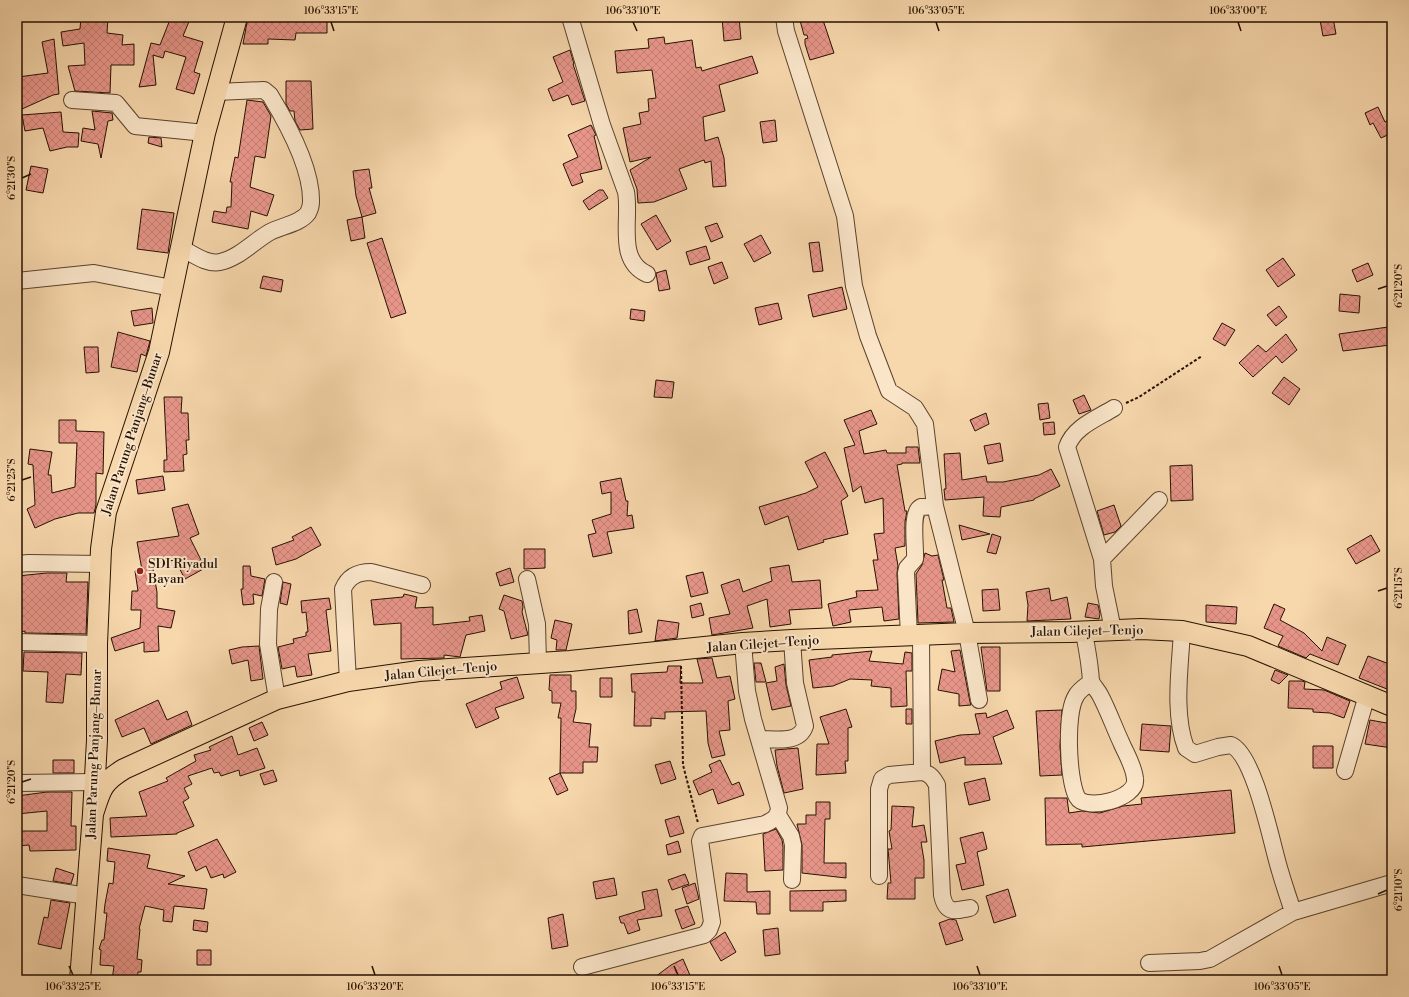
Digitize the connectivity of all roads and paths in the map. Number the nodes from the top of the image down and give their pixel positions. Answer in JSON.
{"nodes":[{"id":1,"x":238,"y":17,"type":"edge"},
{"id":2,"x":570,"y":17,"type":"edge"},
{"id":3,"x":784,"y":17,"type":"edge"},
{"id":4,"x":216,"y":92,"type":"junction"},
{"id":5,"x":72,"y":100,"type":"dead end"},
{"id":6,"x":205,"y":133,"type":"junction"},
{"id":7,"x":181,"y":248,"type":"junction"},
{"id":8,"x":647,"y":274,"type":"dead end"},
{"id":9,"x":17,"y":281,"type":"edge"},
{"id":10,"x":172,"y":288,"type":"junction"},
{"id":11,"x":1202,"y":356,"type":"dead end"},
{"id":12,"x":1114,"y":408,"type":"joint"},
{"id":13,"x":1159,"y":500,"type":"dead end"},
{"id":14,"x":935,"y":506,"type":"junction"},
{"id":15,"x":1102,"y":559,"type":"junction"},
{"id":16,"x":17,"y":564,"type":"edge"},
{"id":17,"x":101,"y":564,"type":"junction"},
{"id":18,"x":527,"y":579,"type":"dead end"},
{"id":19,"x":274,"y":582,"type":"dead end"},
{"id":20,"x":422,"y":585,"type":"dead end"},
{"id":21,"x":1113,"y":630,"type":"junction"},
{"id":22,"x":1084,"y":632,"type":"junction"},
{"id":23,"x":1182,"y":632,"type":"junction"},
{"id":24,"x":967,"y":633,"type":"junction"},
{"id":25,"x":915,"y":636,"type":"junction"},
{"id":26,"x":792,"y":640,"type":"junction"},
{"id":27,"x":17,"y":642,"type":"edge"},
{"id":28,"x":743,"y":643,"type":"junction"},
{"id":29,"x":97,"y":644,"type":"junction"},
{"id":30,"x":681,"y":650,"type":"junction"},
{"id":31,"x":538,"y":663,"type":"junction"},
{"id":32,"x":348,"y":681,"type":"junction"},
{"id":33,"x":1091,"y":682,"type":"junction"},
{"id":34,"x":1367,"y":695,"type":"junction"},
{"id":35,"x":277,"y":700,"type":"junction"},
{"id":36,"x":979,"y":700,"type":"dead end"},
{"id":37,"x":1392,"y":706,"type":"edge"},
{"id":38,"x":760,"y":739,"type":"junction"},
{"id":39,"x":97,"y":740,"type":"junction"},
{"id":40,"x":138,"y":762,"type":"junction"},
{"id":41,"x":1345,"y":771,"type":"dead end"},
{"id":42,"x":922,"y":772,"type":"junction"},
{"id":43,"x":95,"y":782,"type":"junction"},
{"id":44,"x":17,"y":783,"type":"edge"},
{"id":45,"x":93,"y":814,"type":"junction"},
{"id":46,"x":778,"y":815,"type":"junction"},
{"id":47,"x":702,"y":836,"type":"junction"},
{"id":48,"x":879,"y":876,"type":"dead end"},
{"id":49,"x":792,"y":880,"type":"dead end"},
{"id":50,"x":1392,"y":883,"type":"edge"},
{"id":51,"x":17,"y":885,"type":"edge"},
{"id":52,"x":87,"y":896,"type":"junction"},
{"id":53,"x":970,"y":908,"type":"dead end"},
{"id":54,"x":1293,"y":912,"type":"junction"},
{"id":55,"x":1149,"y":962,"type":"dead end"},
{"id":56,"x":582,"y":967,"type":"dead end"},
{"id":57,"x":80,"y":980,"type":"edge"}],
"edges":[{"from":1,"to":4,"type":"main road","name":"Jalan Parung Panjang–Bunar"},
{"from":2,"to":8,"type":"street"},
{"from":3,"to":14,"type":"street"},
{"from":4,"to":6,"type":"main road","name":"Jalan Parung Panjang–Bunar"},
{"from":4,"to":7,"type":"street"},
{"from":5,"to":6,"type":"street"},
{"from":6,"to":7,"type":"main road","name":"Jalan Parung Panjang–Bunar"},
{"from":7,"to":10,"type":"main road","name":"Jalan Parung Panjang–Bunar"},
{"from":9,"to":10,"type":"street"},
{"from":10,"to":17,"type":"main road","name":"Jalan Parung Panjang–Bunar"},
{"from":11,"to":12,"type":"path"},
{"from":12,"to":15,"type":"street"},
{"from":13,"to":15,"type":"street"},
{"from":14,"to":24,"type":"street"},
{"from":14,"to":25,"type":"street"},
{"from":15,"to":21,"type":"street"},
{"from":16,"to":17,"type":"street"},
{"from":17,"to":29,"type":"main road","name":"Jalan Parung Panjang–Bunar"},
{"from":18,"to":31,"type":"street"},
{"from":19,"to":35,"type":"street"},
{"from":20,"to":32,"type":"street"},
{"from":21,"to":22,"type":"main road","name":"Jalan Cilejet–Tenjo"},
{"from":21,"to":23,"type":"main road","name":"Jalan Cilejet–Tenjo"},
{"from":22,"to":24,"type":"main road","name":"Jalan Cilejet–Tenjo"},
{"from":22,"to":33,"type":"street"},
{"from":23,"to":34,"type":"main road","name":"Jalan Cilejet–Tenjo"},
{"from":23,"to":54,"type":"street"},
{"from":24,"to":25,"type":"main road","name":"Jalan Cilejet–Tenjo"},
{"from":24,"to":36,"type":"street"},
{"from":25,"to":26,"type":"main road","name":"Jalan Cilejet–Tenjo"},
{"from":25,"to":42,"type":"street"},
{"from":26,"to":28,"type":"main road","name":"Jalan Cilejet–Tenjo"},
{"from":26,"to":38,"type":"street"},
{"from":27,"to":29,"type":"street"},
{"from":28,"to":30,"type":"main road","name":"Jalan Cilejet–Tenjo"},
{"from":28,"to":38,"type":"street"},
{"from":29,"to":39,"type":"main road","name":"Jalan Parung Panjang–Bunar"},
{"from":30,"to":31,"type":"main road","name":"Jalan Cilejet–Tenjo"},
{"from":30,"to":47,"type":"path"},
{"from":31,"to":32,"type":"main road","name":"Jalan Cilejet–Tenjo"},
{"from":32,"to":35,"type":"main road","name":"Jalan Cilejet–Tenjo"},
{"from":33,"to":33,"type":"street"},
{"from":34,"to":37,"type":"main road","name":"Jalan Cilejet–Tenjo"},
{"from":34,"to":41,"type":"street"},
{"from":35,"to":40,"type":"main road","name":"Jalan Cilejet–Tenjo"},
{"from":38,"to":46,"type":"street"},
{"from":39,"to":40,"type":"main road","name":"Jalan Cilejet–Tenjo"},
{"from":39,"to":43,"type":"main road","name":"Jalan Parung Panjang–Bunar"},
{"from":40,"to":45,"type":"main road","name":"Jalan Cilejet–Tenjo"},
{"from":42,"to":48,"type":"street"},
{"from":42,"to":53,"type":"street"},
{"from":43,"to":44,"type":"street"},
{"from":43,"to":45,"type":"main road","name":"Jalan Parung Panjang–Bunar"},
{"from":45,"to":52,"type":"main road","name":"Jalan Parung Panjang–Bunar"},
{"from":46,"to":47,"type":"street"},
{"from":46,"to":49,"type":"street"},
{"from":47,"to":56,"type":"street"},
{"from":50,"to":54,"type":"street"},
{"from":51,"to":52,"type":"street"},
{"from":52,"to":57,"type":"main road","name":"Jalan Parung Panjang–Bunar"},
{"from":54,"to":55,"type":"street"}]}
